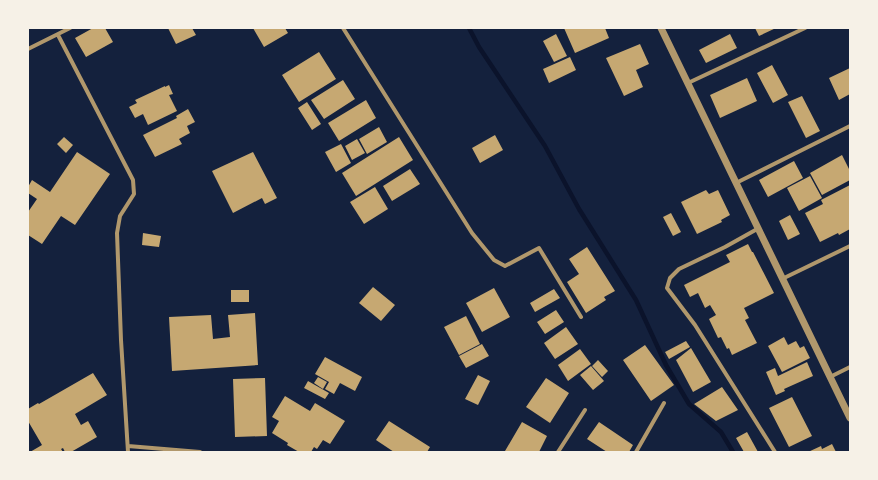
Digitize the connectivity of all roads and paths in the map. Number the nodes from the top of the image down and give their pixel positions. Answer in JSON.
{"nodes":[{"id":1,"x":70,"y":28,"type":"edge"},
{"id":2,"x":343,"y":28,"type":"edge"},
{"id":3,"x":661,"y":28,"type":"edge"},
{"id":4,"x":805,"y":28,"type":"edge"},
{"id":5,"x":58,"y":35,"type":"junction"},
{"id":6,"x":28,"y":49,"type":"edge"},
{"id":7,"x":688,"y":83,"type":"junction"},
{"id":8,"x":850,"y":126,"type":"edge"},
{"id":9,"x":736,"y":183,"type":"junction"},
{"id":10,"x":759,"y":228,"type":"junction"},
{"id":11,"x":850,"y":246,"type":"edge"},
{"id":12,"x":782,"y":279,"type":"junction"},
{"id":13,"x":582,"y":317,"type":"dead end"},
{"id":14,"x":850,"y":367,"type":"edge"},
{"id":15,"x":830,"y":377,"type":"junction"},
{"id":16,"x":664,"y":404,"type":"dead end"},
{"id":17,"x":585,"y":410,"type":"dead end"},
{"id":18,"x":850,"y":418,"type":"edge"},
{"id":19,"x":128,"y":446,"type":"junction"},
{"id":20,"x":128,"y":452,"type":"edge"},
{"id":21,"x":200,"y":452,"type":"edge"},
{"id":22,"x":558,"y":452,"type":"edge"},
{"id":23,"x":636,"y":452,"type":"edge"},
{"id":24,"x":775,"y":452,"type":"edge"}],
"edges":[{"from":1,"to":5,"type":"street"},
{"from":2,"to":13,"type":"street"},
{"from":3,"to":7,"type":"street"},
{"from":4,"to":7,"type":"street"},
{"from":5,"to":6,"type":"street"},
{"from":5,"to":19,"type":"street"},
{"from":7,"to":9,"type":"street"},
{"from":8,"to":9,"type":"street"},
{"from":9,"to":10,"type":"street"},
{"from":10,"to":12,"type":"street"},
{"from":10,"to":24,"type":"street"},
{"from":11,"to":12,"type":"street"},
{"from":12,"to":15,"type":"street"},
{"from":14,"to":15,"type":"street"},
{"from":15,"to":18,"type":"street"},
{"from":16,"to":23,"type":"street"},
{"from":17,"to":22,"type":"street"},
{"from":19,"to":20,"type":"street"},
{"from":19,"to":21,"type":"street"}]}
